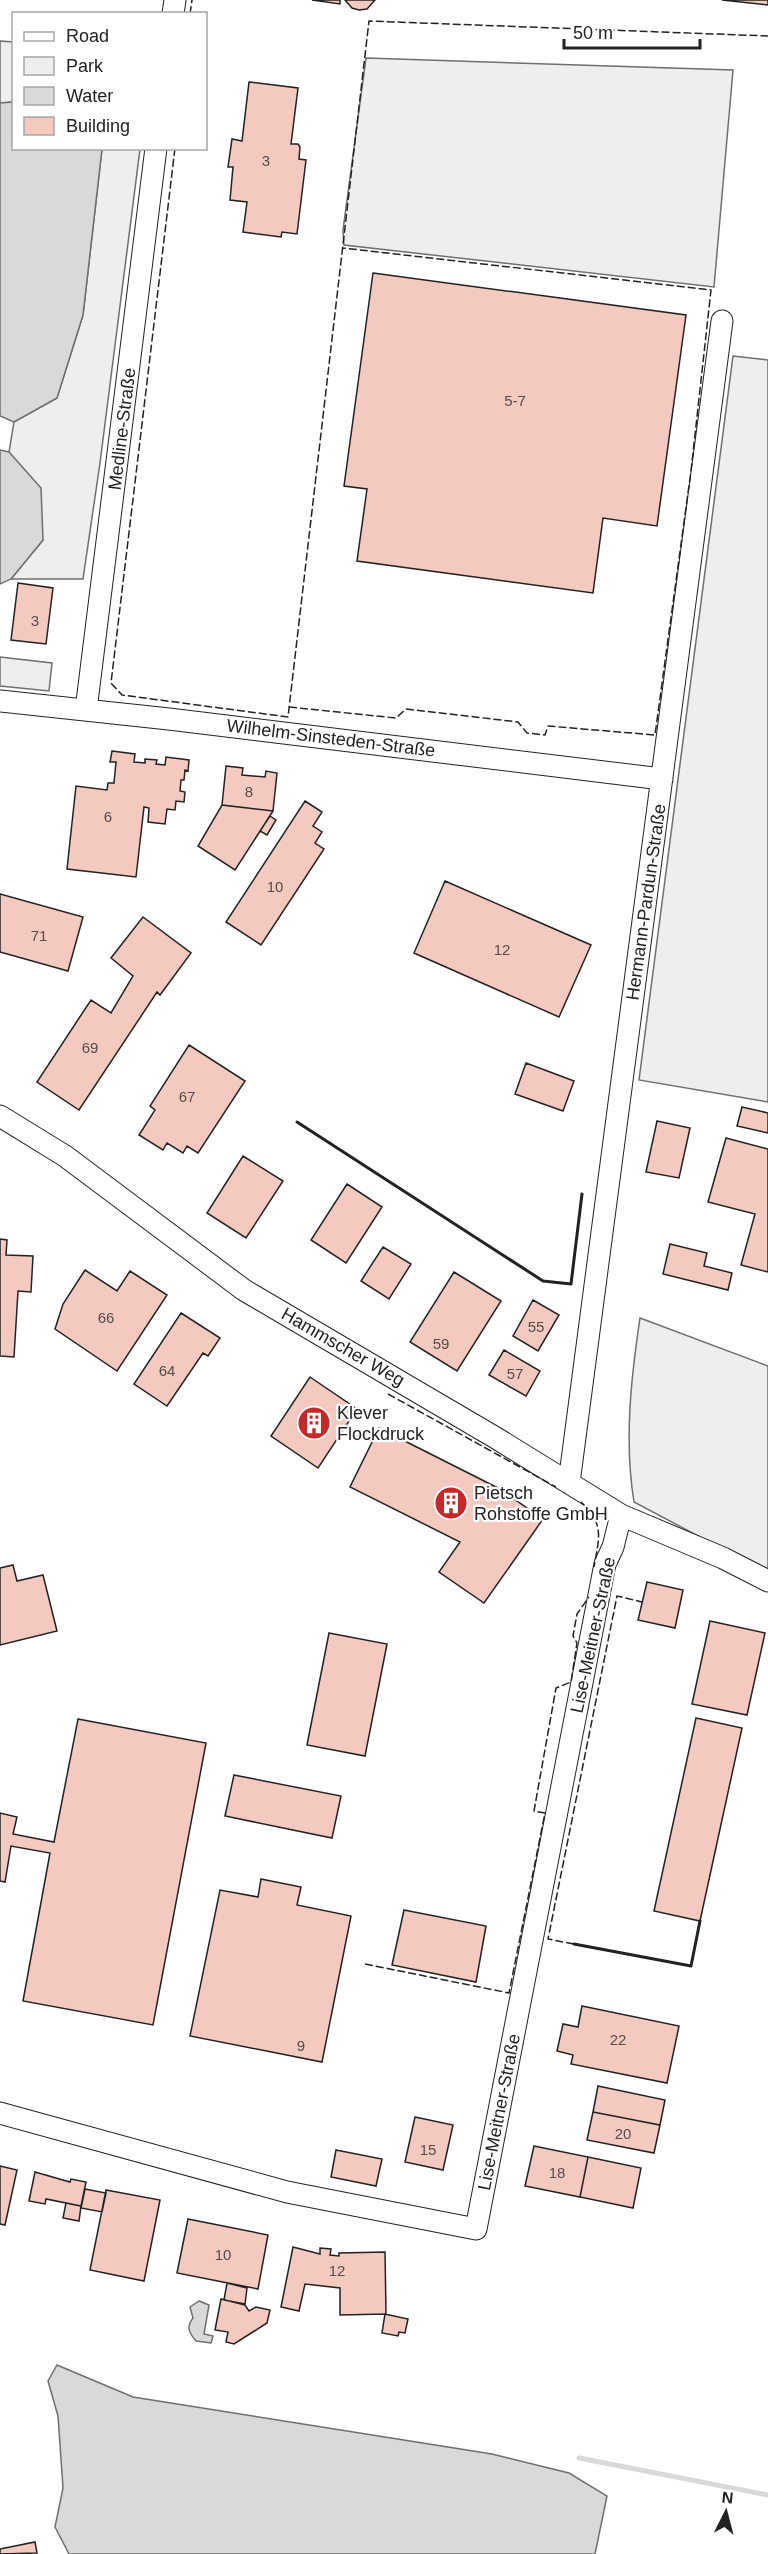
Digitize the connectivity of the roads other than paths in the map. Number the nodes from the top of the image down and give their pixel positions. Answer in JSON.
{"nodes":[{"id":1,"x":156,"y":150,"type":"edge"},
{"id":2,"x":722,"y":321,"type":"dead end"},
{"id":3,"x":0,"y":701,"type":"edge"},
{"id":4,"x":86,"y":710,"type":"junction"},
{"id":5,"x":662,"y":779,"type":"junction"},
{"id":6,"x":0,"y":1116,"type":"edge"},
{"id":7,"x":569,"y":1483,"type":"junction"},
{"id":8,"x":621,"y":1515,"type":"junction"},
{"id":9,"x":768,"y":1581,"type":"edge"},
{"id":10,"x":0,"y":2113,"type":"edge"}],
"edges":[{"from":1,"to":4,"type":"street","name":"Medline-Straße"},
{"from":2,"to":5,"type":"street","name":"Hermann-Pardun-Straße"},
{"from":3,"to":4,"type":"street","name":"Wilhelm-Sinsteden-Straße"},
{"from":4,"to":5,"type":"street","name":"Wilhelm-Sinsteden-Straße"},
{"from":5,"to":7,"type":"street","name":"Hermann-Pardun-Straße"},
{"from":6,"to":7,"type":"street","name":"Hammscher Weg"},
{"from":7,"to":8,"type":"street","name":"Hammscher Weg"},
{"from":8,"to":9,"type":"street","name":"Hammscher Weg"},
{"from":8,"to":10,"type":"street","name":"Lise-Meitner-Straße"}]}
